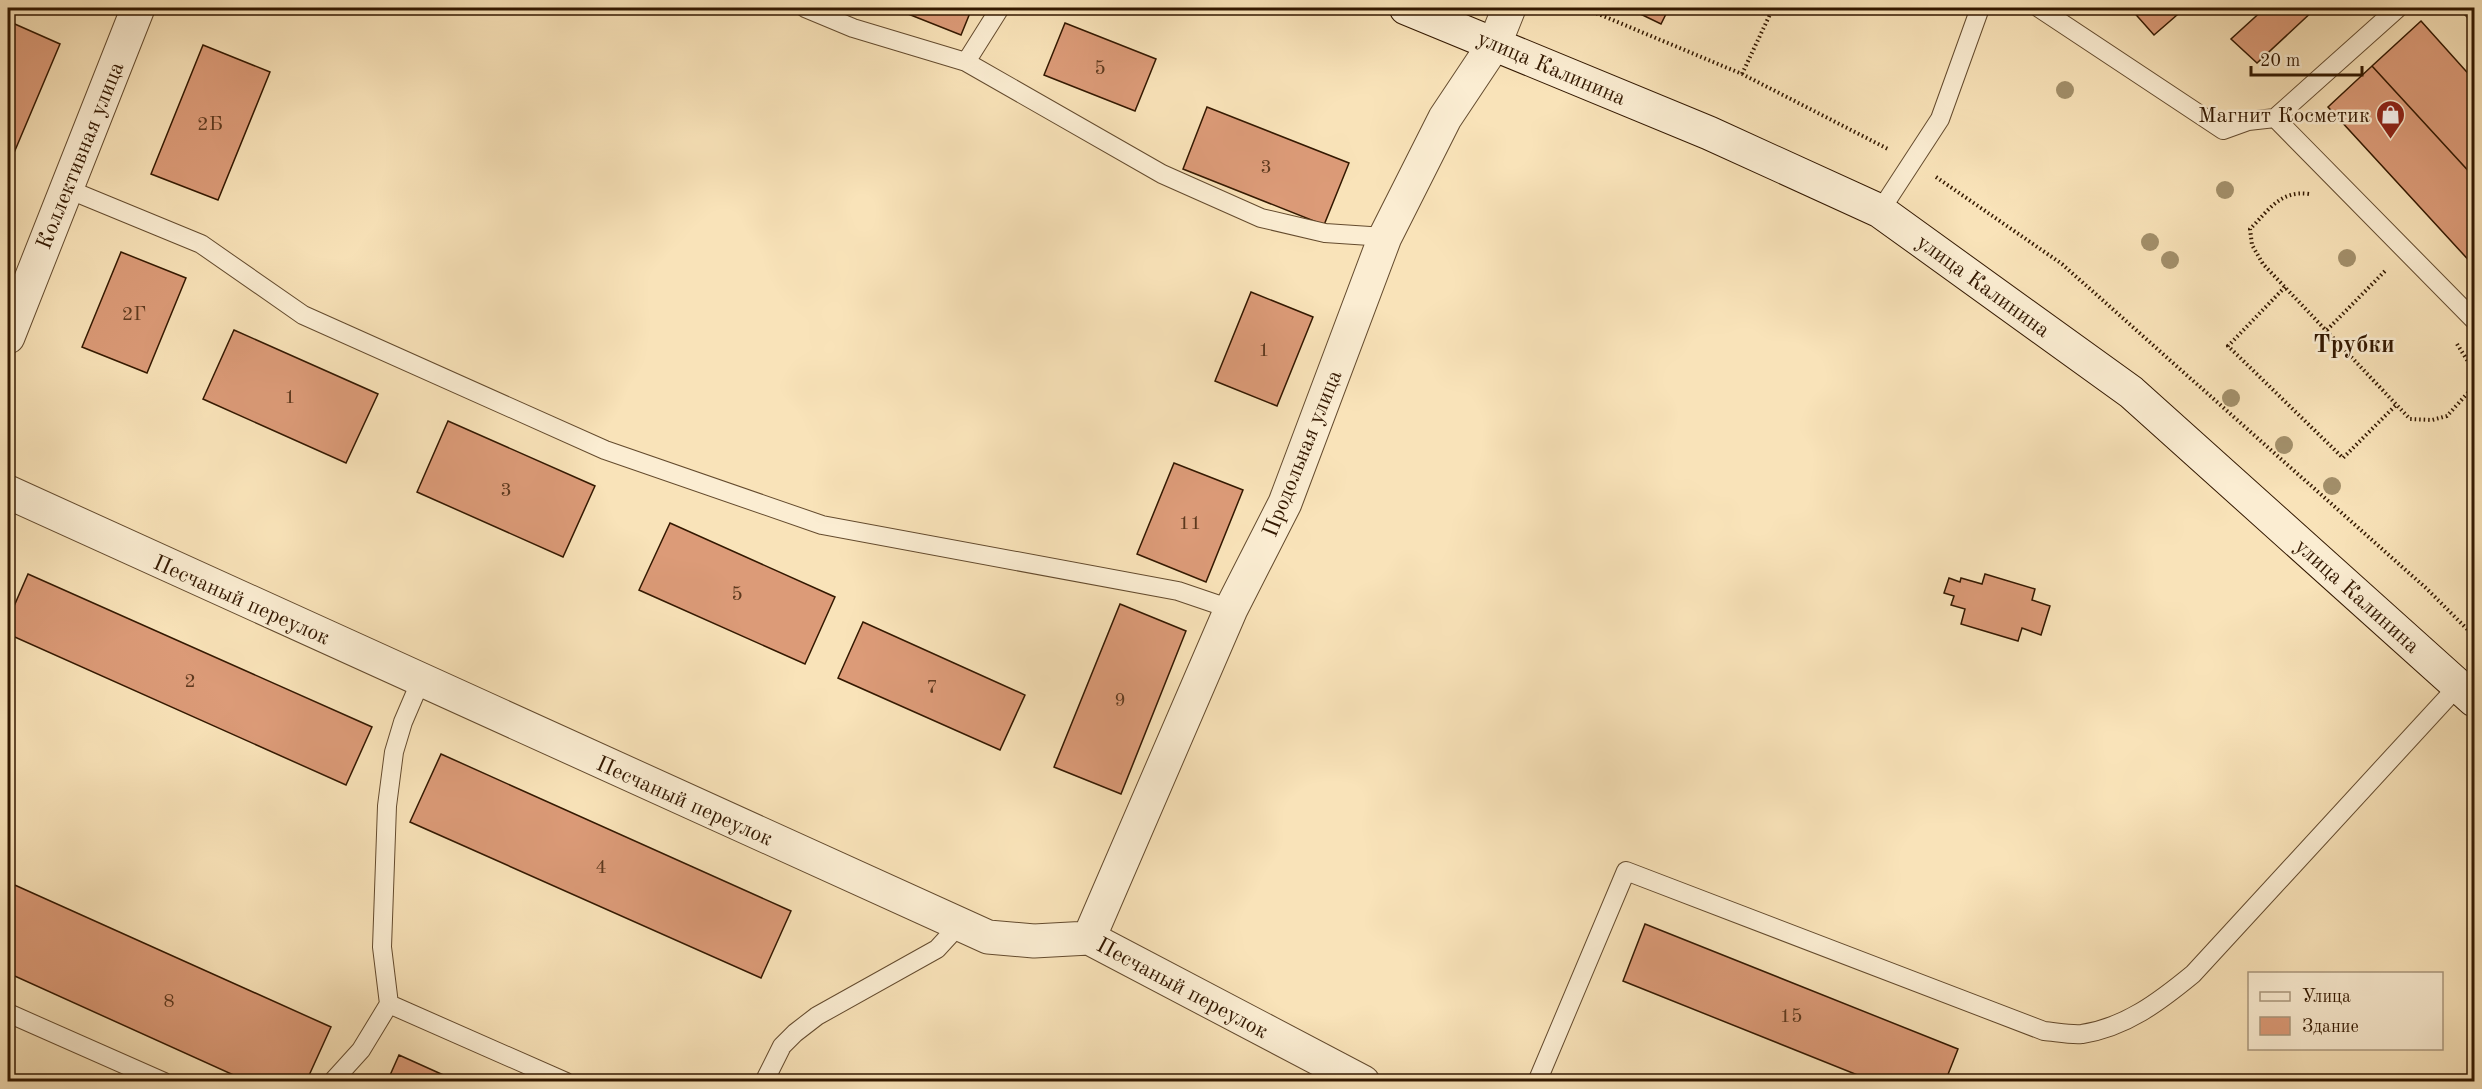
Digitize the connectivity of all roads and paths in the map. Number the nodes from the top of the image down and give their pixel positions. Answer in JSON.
{"nodes":[{"id":1,"x":138,"y":8,"type":"edge"},
{"id":2,"x":805,"y":8,"type":"edge"},
{"id":3,"x":1000,"y":8,"type":"edge"},
{"id":4,"x":1406,"y":8,"type":"edge"},
{"id":5,"x":1509,"y":8,"type":"edge"},
{"id":6,"x":1773,"y":8,"type":"edge"},
{"id":7,"x":1980,"y":8,"type":"edge"},
{"id":8,"x":2039,"y":8,"type":"edge"},
{"id":9,"x":2398,"y":8,"type":"edge"},
{"id":10,"x":2471,"y":8,"type":"edge"},
{"id":11,"x":2475,"y":11,"type":"edge"},
{"id":12,"x":1495,"y":43,"type":"junction"},
{"id":13,"x":966,"y":62,"type":"junction"},
{"id":14,"x":1742,"y":74,"type":"dead end"},
{"id":15,"x":2275,"y":118,"type":"junction"},
{"id":16,"x":66,"y":188,"type":"junction"},
{"id":17,"x":2311,"y":194,"type":"dead end"},
{"id":18,"x":1880,"y":211,"type":"junction"},
{"id":19,"x":1385,"y":237,"type":"junction"},
{"id":20,"x":2378,"y":262,"type":"dead end"},
{"id":21,"x":2285,"y":287,"type":"junction"},
{"id":22,"x":2475,"y":320,"type":"edge"},
{"id":23,"x":2327,"y":330,"type":"junction"},
{"id":24,"x":8,"y":336,"type":"edge"},
{"id":25,"x":2475,"y":386,"type":"edge"},
{"id":26,"x":2397,"y":404,"type":"junction"},
{"id":27,"x":8,"y":492,"type":"edge"},
{"id":28,"x":1231,"y":609,"type":"junction"},
{"id":29,"x":421,"y":680,"type":"junction"},
{"id":30,"x":2466,"y":693,"type":"edge"},
{"id":31,"x":960,"y":924,"type":"junction"},
{"id":32,"x":1089,"y":938,"type":"junction"},
{"id":33,"x":389,"y":1004,"type":"junction"},
{"id":34,"x":8,"y":1013,"type":"edge"},
{"id":35,"x":164,"y":1082,"type":"edge"},
{"id":36,"x":332,"y":1082,"type":"edge"},
{"id":37,"x":566,"y":1082,"type":"edge"},
{"id":38,"x":764,"y":1082,"type":"edge"},
{"id":39,"x":1363,"y":1082,"type":"edge"},
{"id":40,"x":1537,"y":1082,"type":"edge"}],
"edges":[{"from":1,"to":16,"type":"street","name":"Коллективная улица"},
{"from":2,"to":13,"type":"lane"},
{"from":3,"to":13,"type":"lane"},
{"from":4,"to":12,"type":"street","name":"улица Калинина"},
{"from":5,"to":12,"type":"street","name":"Продольная улица"},
{"from":6,"to":14,"type":"path"},
{"from":7,"to":18,"type":"lane"},
{"from":8,"to":15,"type":"lane"},
{"from":9,"to":15,"type":"lane"},
{"from":10,"to":11,"type":"lane"},
{"from":12,"to":18,"type":"street","name":"улица Калинина"},
{"from":12,"to":19,"type":"street","name":"Продольная улица"},
{"from":13,"to":19,"type":"lane"},
{"from":15,"to":22,"type":"lane"},
{"from":16,"to":24,"type":"street","name":"Коллективная улица"},
{"from":16,"to":28,"type":"lane"},
{"from":17,"to":21,"type":"path"},
{"from":18,"to":30,"type":"street","name":"улица Калинина"},
{"from":19,"to":28,"type":"street","name":"Продольная улица"},
{"from":20,"to":23,"type":"path"},
{"from":21,"to":23,"type":"path"},
{"from":21,"to":26,"type":"path"},
{"from":23,"to":26,"type":"path"},
{"from":25,"to":26,"type":"path"},
{"from":27,"to":29,"type":"street","name":"Песчаный переулок"},
{"from":28,"to":32,"type":"street","name":"Продольная улица"},
{"from":29,"to":31,"type":"street","name":"Песчаный переулок"},
{"from":29,"to":33,"type":"lane"},
{"from":30,"to":40,"type":"lane"},
{"from":31,"to":32,"type":"street","name":"Песчаный переулок"},
{"from":31,"to":38,"type":"lane"},
{"from":32,"to":39,"type":"street","name":"Песчаный переулок"},
{"from":33,"to":36,"type":"lane"},
{"from":33,"to":37,"type":"lane"},
{"from":34,"to":35,"type":"lane"}]}
